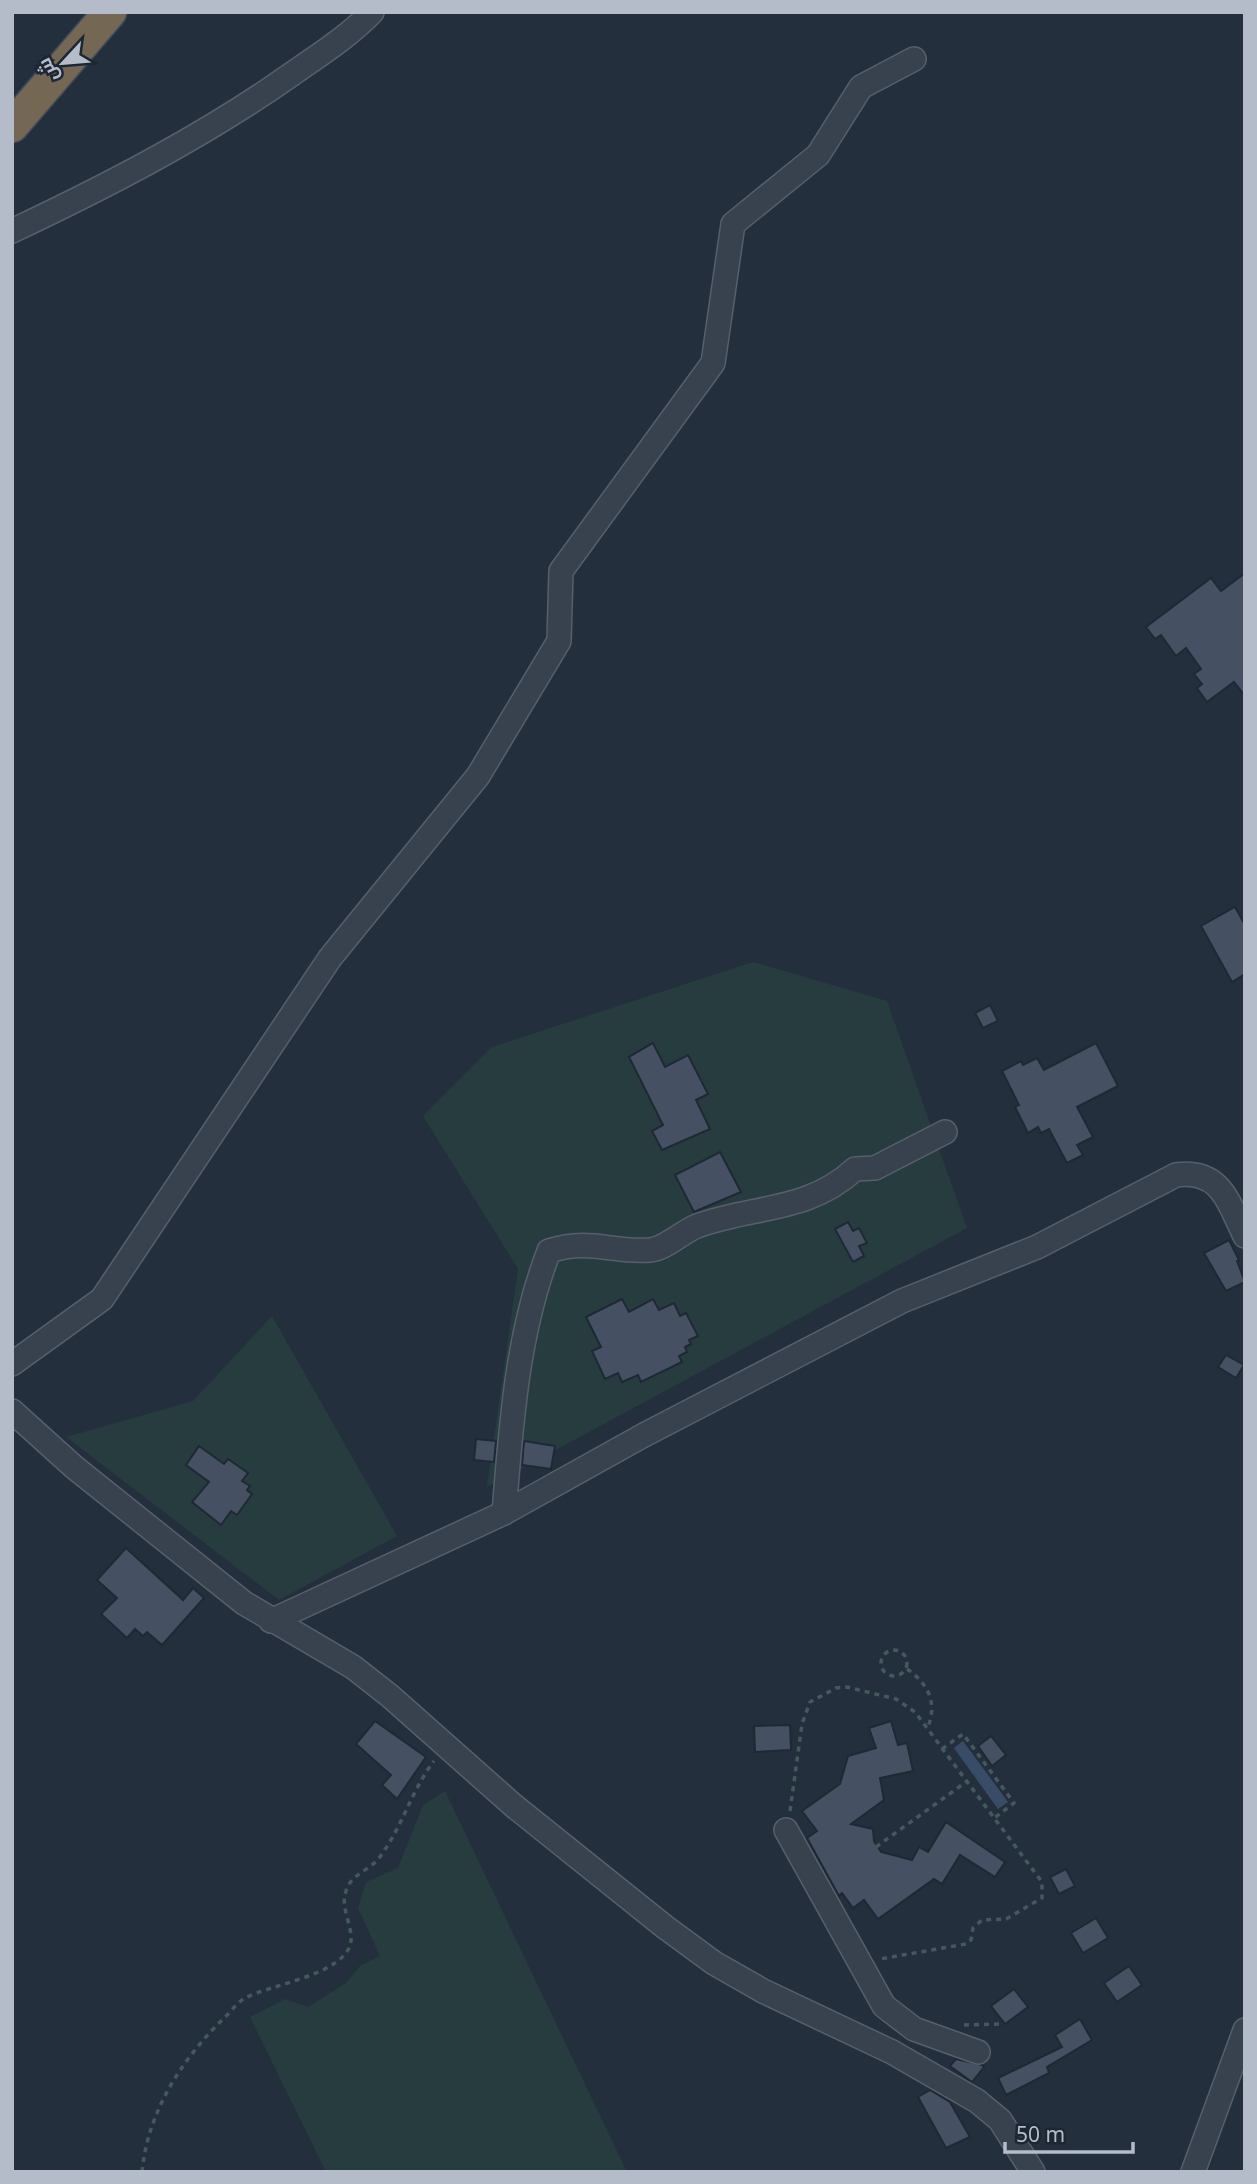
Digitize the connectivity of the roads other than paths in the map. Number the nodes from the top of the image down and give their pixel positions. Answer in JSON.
{"nodes":[{"id":1,"x":83,"y":12,"type":"edge"},
{"id":2,"x":110,"y":12,"type":"edge"},
{"id":3,"x":372,"y":12,"type":"edge"},
{"id":4,"x":914,"y":59,"type":"dead end"},
{"id":5,"x":12,"y":93,"type":"edge"},
{"id":6,"x":12,"y":126,"type":"edge"},
{"id":7,"x":12,"y":231,"type":"edge"},
{"id":8,"x":945,"y":1132,"type":"dead end"},
{"id":9,"x":1245,"y":1236,"type":"edge"},
{"id":10,"x":12,"y":1364,"type":"edge"},
{"id":11,"x":12,"y":1411,"type":"edge"},
{"id":12,"x":504,"y":1513,"type":"junction"},
{"id":13,"x":271,"y":1621,"type":"junction"},
{"id":14,"x":786,"y":1830,"type":"road end"},
{"id":15,"x":894,"y":2016,"type":"junction"},
{"id":16,"x":1245,"y":2030,"type":"edge"},
{"id":17,"x":861,"y":2037,"type":"junction"},
{"id":18,"x":978,"y":2052,"type":"dead end"},
{"id":19,"x":1033,"y":2172,"type":"edge"},
{"id":20,"x":1193,"y":2172,"type":"edge"}],
"edges":[{"from":1,"to":5,"type":"highway"},
{"from":2,"to":6,"type":"highway"},
{"from":3,"to":7,"type":"street"},
{"from":4,"to":10,"type":"street"},
{"from":8,"to":12,"type":"street"},
{"from":9,"to":12,"type":"street"},
{"from":11,"to":13,"type":"street"},
{"from":12,"to":13,"type":"street"},
{"from":13,"to":17,"type":"street"},
{"from":14,"to":15,"type":"street"},
{"from":15,"to":17,"type":"street"},
{"from":15,"to":18,"type":"street"},
{"from":16,"to":20,"type":"street"},
{"from":17,"to":19,"type":"street"}]}
